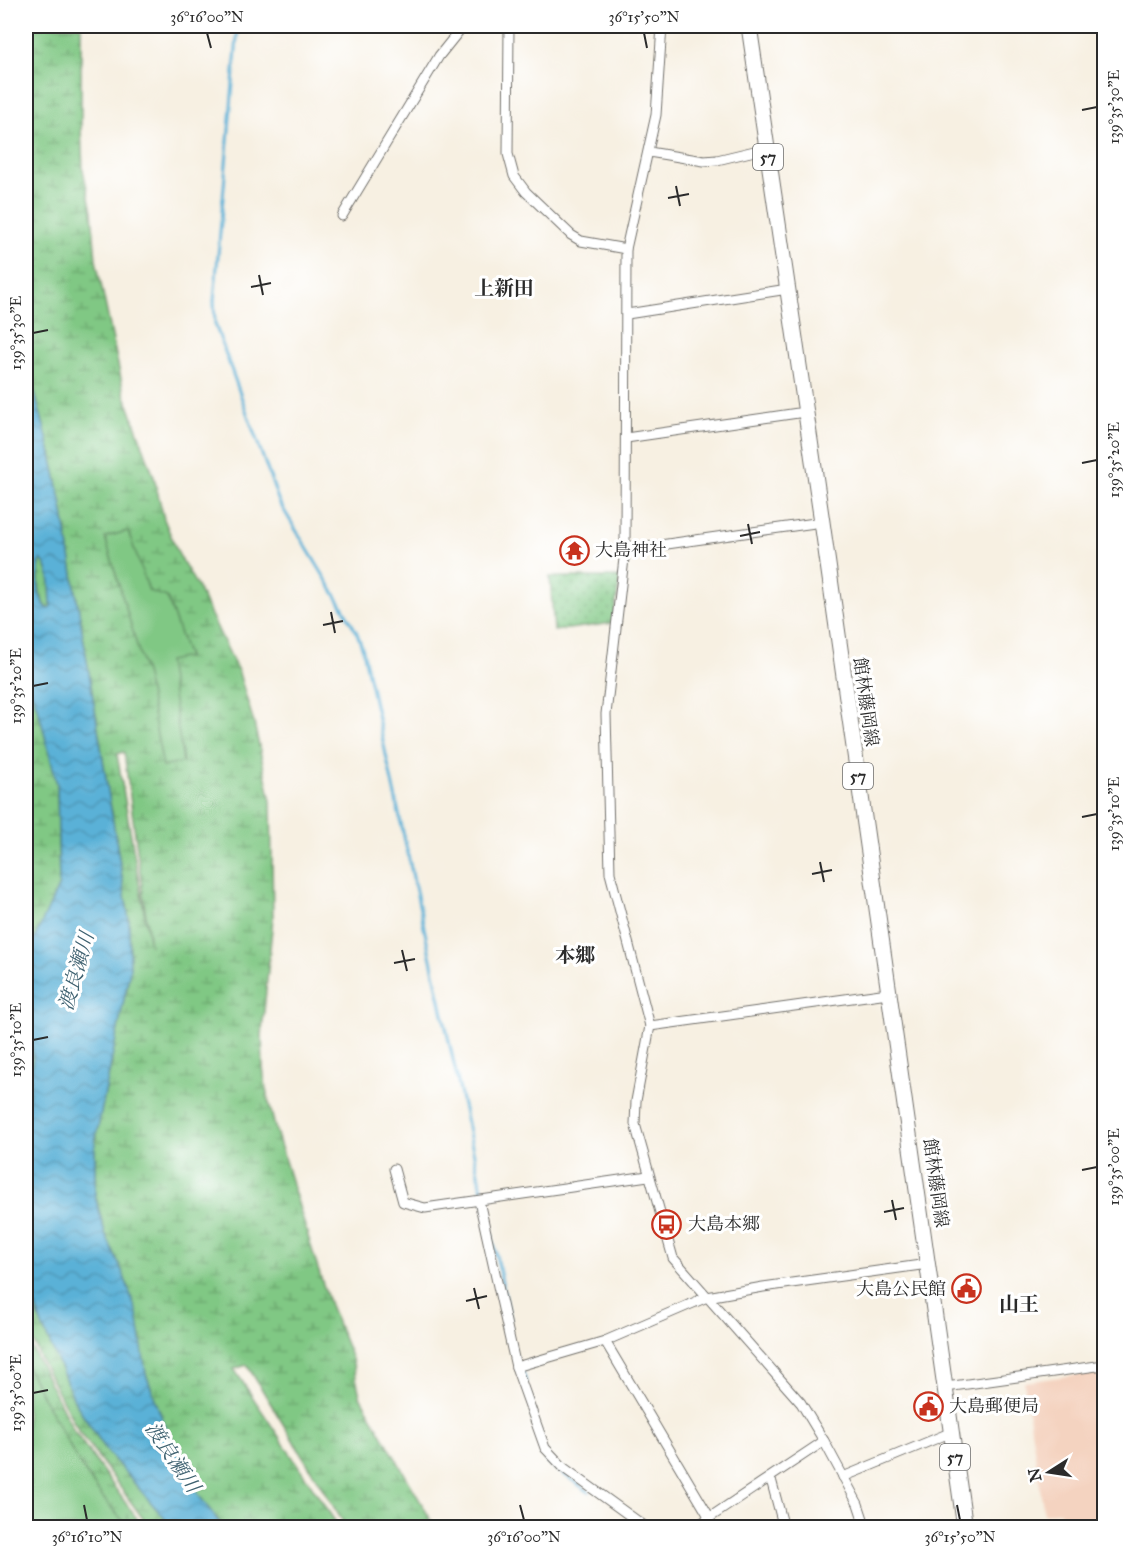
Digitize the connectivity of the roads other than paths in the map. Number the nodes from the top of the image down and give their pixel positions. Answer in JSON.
{"nodes":[{"id":1,"x":463,"y":26,"type":"edge"},
{"id":2,"x":509,"y":26,"type":"edge"},
{"id":3,"x":662,"y":26,"type":"edge"},
{"id":4,"x":749,"y":26,"type":"edge"},
{"id":5,"x":766,"y":147,"type":"junction"},
{"id":6,"x":649,"y":152,"type":"junction"},
{"id":7,"x":342,"y":216,"type":"dead end"},
{"id":8,"x":626,"y":249,"type":"junction"},
{"id":9,"x":788,"y":289,"type":"junction"},
{"id":10,"x":627,"y":314,"type":"junction"},
{"id":11,"x":805,"y":412,"type":"junction"},
{"id":12,"x":626,"y":438,"type":"junction"},
{"id":13,"x":822,"y":522,"type":"junction"},
{"id":14,"x":625,"y":550,"type":"junction"},
{"id":15,"x":888,"y":993,"type":"junction"},
{"id":16,"x":650,"y":1026,"type":"junction"},
{"id":17,"x":394,"y":1168,"type":"dead end"},
{"id":18,"x":648,"y":1176,"type":"junction"},
{"id":19,"x":479,"y":1201,"type":"junction"},
{"id":20,"x":928,"y":1264,"type":"junction"},
{"id":21,"x":706,"y":1297,"type":"junction"},
{"id":22,"x":605,"y":1341,"type":"junction"},
{"id":23,"x":1104,"y":1365,"type":"edge"},
{"id":24,"x":516,"y":1367,"type":"junction"},
{"id":25,"x":946,"y":1387,"type":"junction"},
{"id":26,"x":952,"y":1431,"type":"junction"},
{"id":27,"x":824,"y":1441,"type":"junction"},
{"id":28,"x":843,"y":1477,"type":"junction"},
{"id":29,"x":769,"y":1480,"type":"junction"},
{"id":30,"x":710,"y":1518,"type":"junction"},
{"id":31,"x":647,"y":1527,"type":"edge"},
{"id":32,"x":694,"y":1527,"type":"edge"},
{"id":33,"x":784,"y":1527,"type":"edge"},
{"id":34,"x":866,"y":1527,"type":"edge"},
{"id":35,"x":965,"y":1527,"type":"edge"}],
"edges":[{"from":1,"to":7,"type":"street"},
{"from":2,"to":8,"type":"street"},
{"from":3,"to":6,"type":"street"},
{"from":4,"to":5,"type":"main road","name":"館林藤岡線","number":"57"},
{"from":5,"to":6,"type":"street"},
{"from":5,"to":9,"type":"main road","name":"館林藤岡線","number":"57"},
{"from":6,"to":8,"type":"street"},
{"from":8,"to":10,"type":"street"},
{"from":9,"to":10,"type":"street"},
{"from":9,"to":11,"type":"main road","name":"館林藤岡線","number":"57"},
{"from":10,"to":12,"type":"street"},
{"from":11,"to":12,"type":"street"},
{"from":11,"to":13,"type":"main road","name":"館林藤岡線","number":"57"},
{"from":12,"to":14,"type":"street"},
{"from":13,"to":14,"type":"street"},
{"from":13,"to":15,"type":"main road","name":"館林藤岡線","number":"57"},
{"from":14,"to":16,"type":"street"},
{"from":15,"to":16,"type":"street"},
{"from":15,"to":20,"type":"main road","name":"館林藤岡線","number":"57"},
{"from":16,"to":18,"type":"street"},
{"from":17,"to":19,"type":"street"},
{"from":18,"to":19,"type":"street"},
{"from":18,"to":21,"type":"street"},
{"from":19,"to":24,"type":"street"},
{"from":20,"to":21,"type":"street"},
{"from":20,"to":25,"type":"main road","name":"館林藤岡線","number":"57"},
{"from":21,"to":22,"type":"street"},
{"from":21,"to":27,"type":"street"},
{"from":22,"to":24,"type":"street"},
{"from":22,"to":30,"type":"street"},
{"from":23,"to":25,"type":"street"},
{"from":24,"to":31,"type":"street"},
{"from":25,"to":26,"type":"main road","name":"館林藤岡線","number":"57"},
{"from":26,"to":28,"type":"street"},
{"from":26,"to":35,"type":"main road","name":"館林藤岡線","number":"57"},
{"from":27,"to":28,"type":"street"},
{"from":27,"to":29,"type":"street"},
{"from":28,"to":34,"type":"street"},
{"from":29,"to":30,"type":"street"},
{"from":29,"to":33,"type":"street"},
{"from":30,"to":32,"type":"street"}]}
